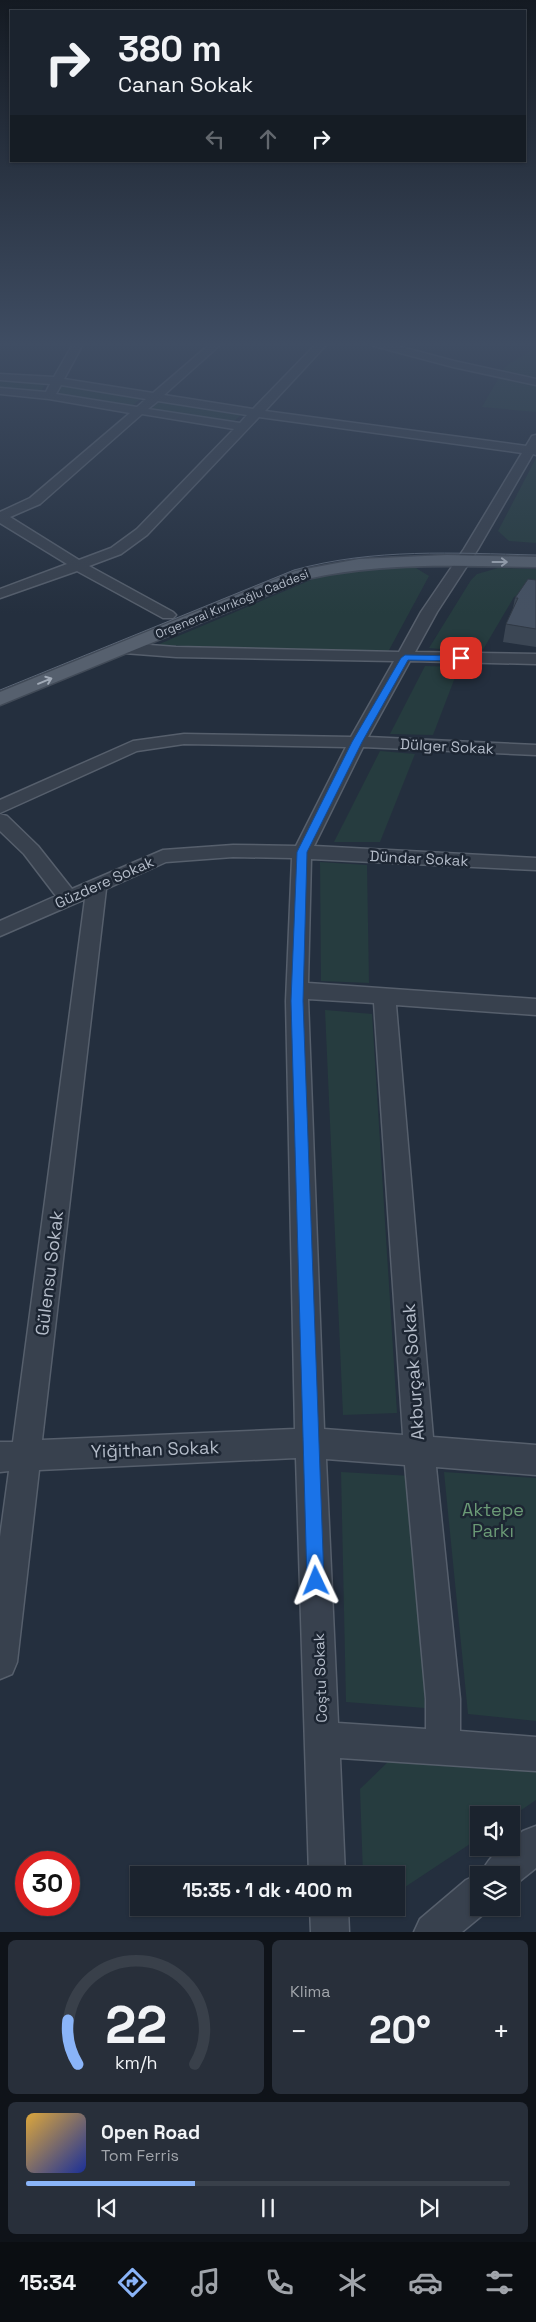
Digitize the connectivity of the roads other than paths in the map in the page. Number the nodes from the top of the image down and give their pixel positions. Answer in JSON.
{"nodes":[{"id":1,"x":112,"y":434,"type":"edge"},
{"id":2,"x":234,"y":434,"type":"edge"},
{"id":3,"x":434,"y":434,"type":"edge"},
{"id":4,"x":534,"y":446,"type":"edge"},
{"id":5,"x":536,"y":549,"type":"edge"},
{"id":6,"x":466,"y":556,"type":"junction"},
{"id":7,"x":536,"y":562,"type":"edge"},
{"id":8,"x":78,"y":566,"type":"junction"},
{"id":9,"x":0,"y":594,"type":"edge"},
{"id":10,"x":168,"y":615,"type":"junction"},
{"id":11,"x":124,"y":648,"type":"junction"},
{"id":12,"x":405,"y":658,"type":"junction"},
{"id":13,"x":536,"y":659,"type":"edge"},
{"id":14,"x":0,"y":682,"type":"edge"},
{"id":15,"x":0,"y":699,"type":"edge"},
{"id":16,"x":357,"y":742,"type":"junction"},
{"id":17,"x":536,"y":750,"type":"edge"},
{"id":18,"x":0,"y":807,"type":"edge"},
{"id":19,"x":0,"y":820,"type":"edge"},
{"id":20,"x":302,"y":852,"type":"junction"},
{"id":21,"x":536,"y":864,"type":"edge"},
{"id":22,"x":98,"y":884,"type":"junction"},
{"id":23,"x":69,"y":898,"type":"junction"},
{"id":24,"x":0,"y":929,"type":"edge"},
{"id":25,"x":297,"y":990,"type":"junction"},
{"id":26,"x":384,"y":996,"type":"junction"},
{"id":27,"x":536,"y":1006,"type":"edge"},
{"id":28,"x":310,"y":1443,"type":"junction"},
{"id":29,"x":419,"y":1451,"type":"junction"},
{"id":30,"x":14,"y":1456,"type":"edge"},
{"id":31,"x":536,"y":1460,"type":"edge"},
{"id":32,"x":0,"y":1662,"type":"edge"},
{"id":33,"x":322,"y":1739,"type":"junction"},
{"id":34,"x":443,"y":1748,"type":"junction"},
{"id":35,"x":536,"y":1754,"type":"edge"},
{"id":36,"x":536,"y":1844,"type":"edge"},
{"id":37,"x":327,"y":1866,"type":"edge"},
{"id":38,"x":510,"y":1866,"type":"edge"},
{"id":39,"x":470,"y":1901,"type":"edge"},
{"id":40,"x":329,"y":1916,"type":"edge"},
{"id":41,"x":330,"y":1932,"type":"edge"},
{"id":42,"x":433,"y":1932,"type":"edge"}],
"edges":[{"from":1,"to":8,"type":"street"},
{"from":2,"to":8,"type":"street"},
{"from":3,"to":4,"type":"street"},
{"from":4,"to":6,"type":"street","name":"Coştu Sokak"},
{"from":5,"to":6,"type":"main road"},
{"from":6,"to":7,"type":"main road","name":"Orgeneral Kıvrıkoğlu Caddesi","one_way":true},
{"from":6,"to":10,"type":"main road"},
{"from":6,"to":11,"type":"main road","name":"Orgeneral Kıvrıkoğlu Caddesi"},
{"from":6,"to":12,"type":"street","name":"Coştu Sokak"},
{"from":8,"to":9,"type":"street"},
{"from":8,"to":10,"type":"street"},
{"from":10,"to":14,"type":"main road"},
{"from":11,"to":12,"type":"street"},
{"from":15,"to":11,"type":"main road","name":"Orgeneral Kıvrıkoğlu Caddesi","one_way":true},
{"from":12,"to":13,"type":"street"},
{"from":12,"to":16,"type":"street","name":"Coştu Sokak"},
{"from":16,"to":17,"type":"street","name":"Dülger Sokak"},
{"from":16,"to":18,"type":"street","name":"Dülger Sokak"},
{"from":16,"to":20,"type":"street","name":"Coştu Sokak"},
{"from":19,"to":23,"type":"street"},
{"from":20,"to":21,"type":"street","name":"Dündar Sokak"},
{"from":20,"to":22,"type":"street","name":"Güzdere Sokak"},
{"from":20,"to":25,"type":"street","name":"Coştu Sokak"},
{"from":22,"to":23,"type":"street","name":"Güzdere Sokak"},
{"from":22,"to":30,"type":"street","name":"Gülensu Sokak"},
{"from":23,"to":24,"type":"street","name":"Güzdere Sokak"},
{"from":25,"to":26,"type":"street"},
{"from":25,"to":28,"type":"street","name":"Coştu Sokak"},
{"from":26,"to":27,"type":"street"},
{"from":26,"to":29,"type":"street","name":"Akburçak Sokak"},
{"from":28,"to":29,"type":"street","name":"Yiğithan Sokak"},
{"from":28,"to":30,"type":"street","name":"Yiğithan Sokak"},
{"from":28,"to":33,"type":"street","name":"Coştu Sokak"},
{"from":29,"to":31,"type":"street","name":"Yiğithan Sokak"},
{"from":29,"to":34,"type":"street","name":"Akburçak Sokak"},
{"from":30,"to":32,"type":"street","name":"Gülensu Sokak"},
{"from":33,"to":34,"type":"street"},
{"from":33,"to":37,"type":"street","name":"Coştu Sokak"},
{"from":34,"to":35,"type":"street"},
{"from":36,"to":38,"type":"street"},
{"from":39,"to":42,"type":"street"},
{"from":40,"to":41,"type":"street"}]}
